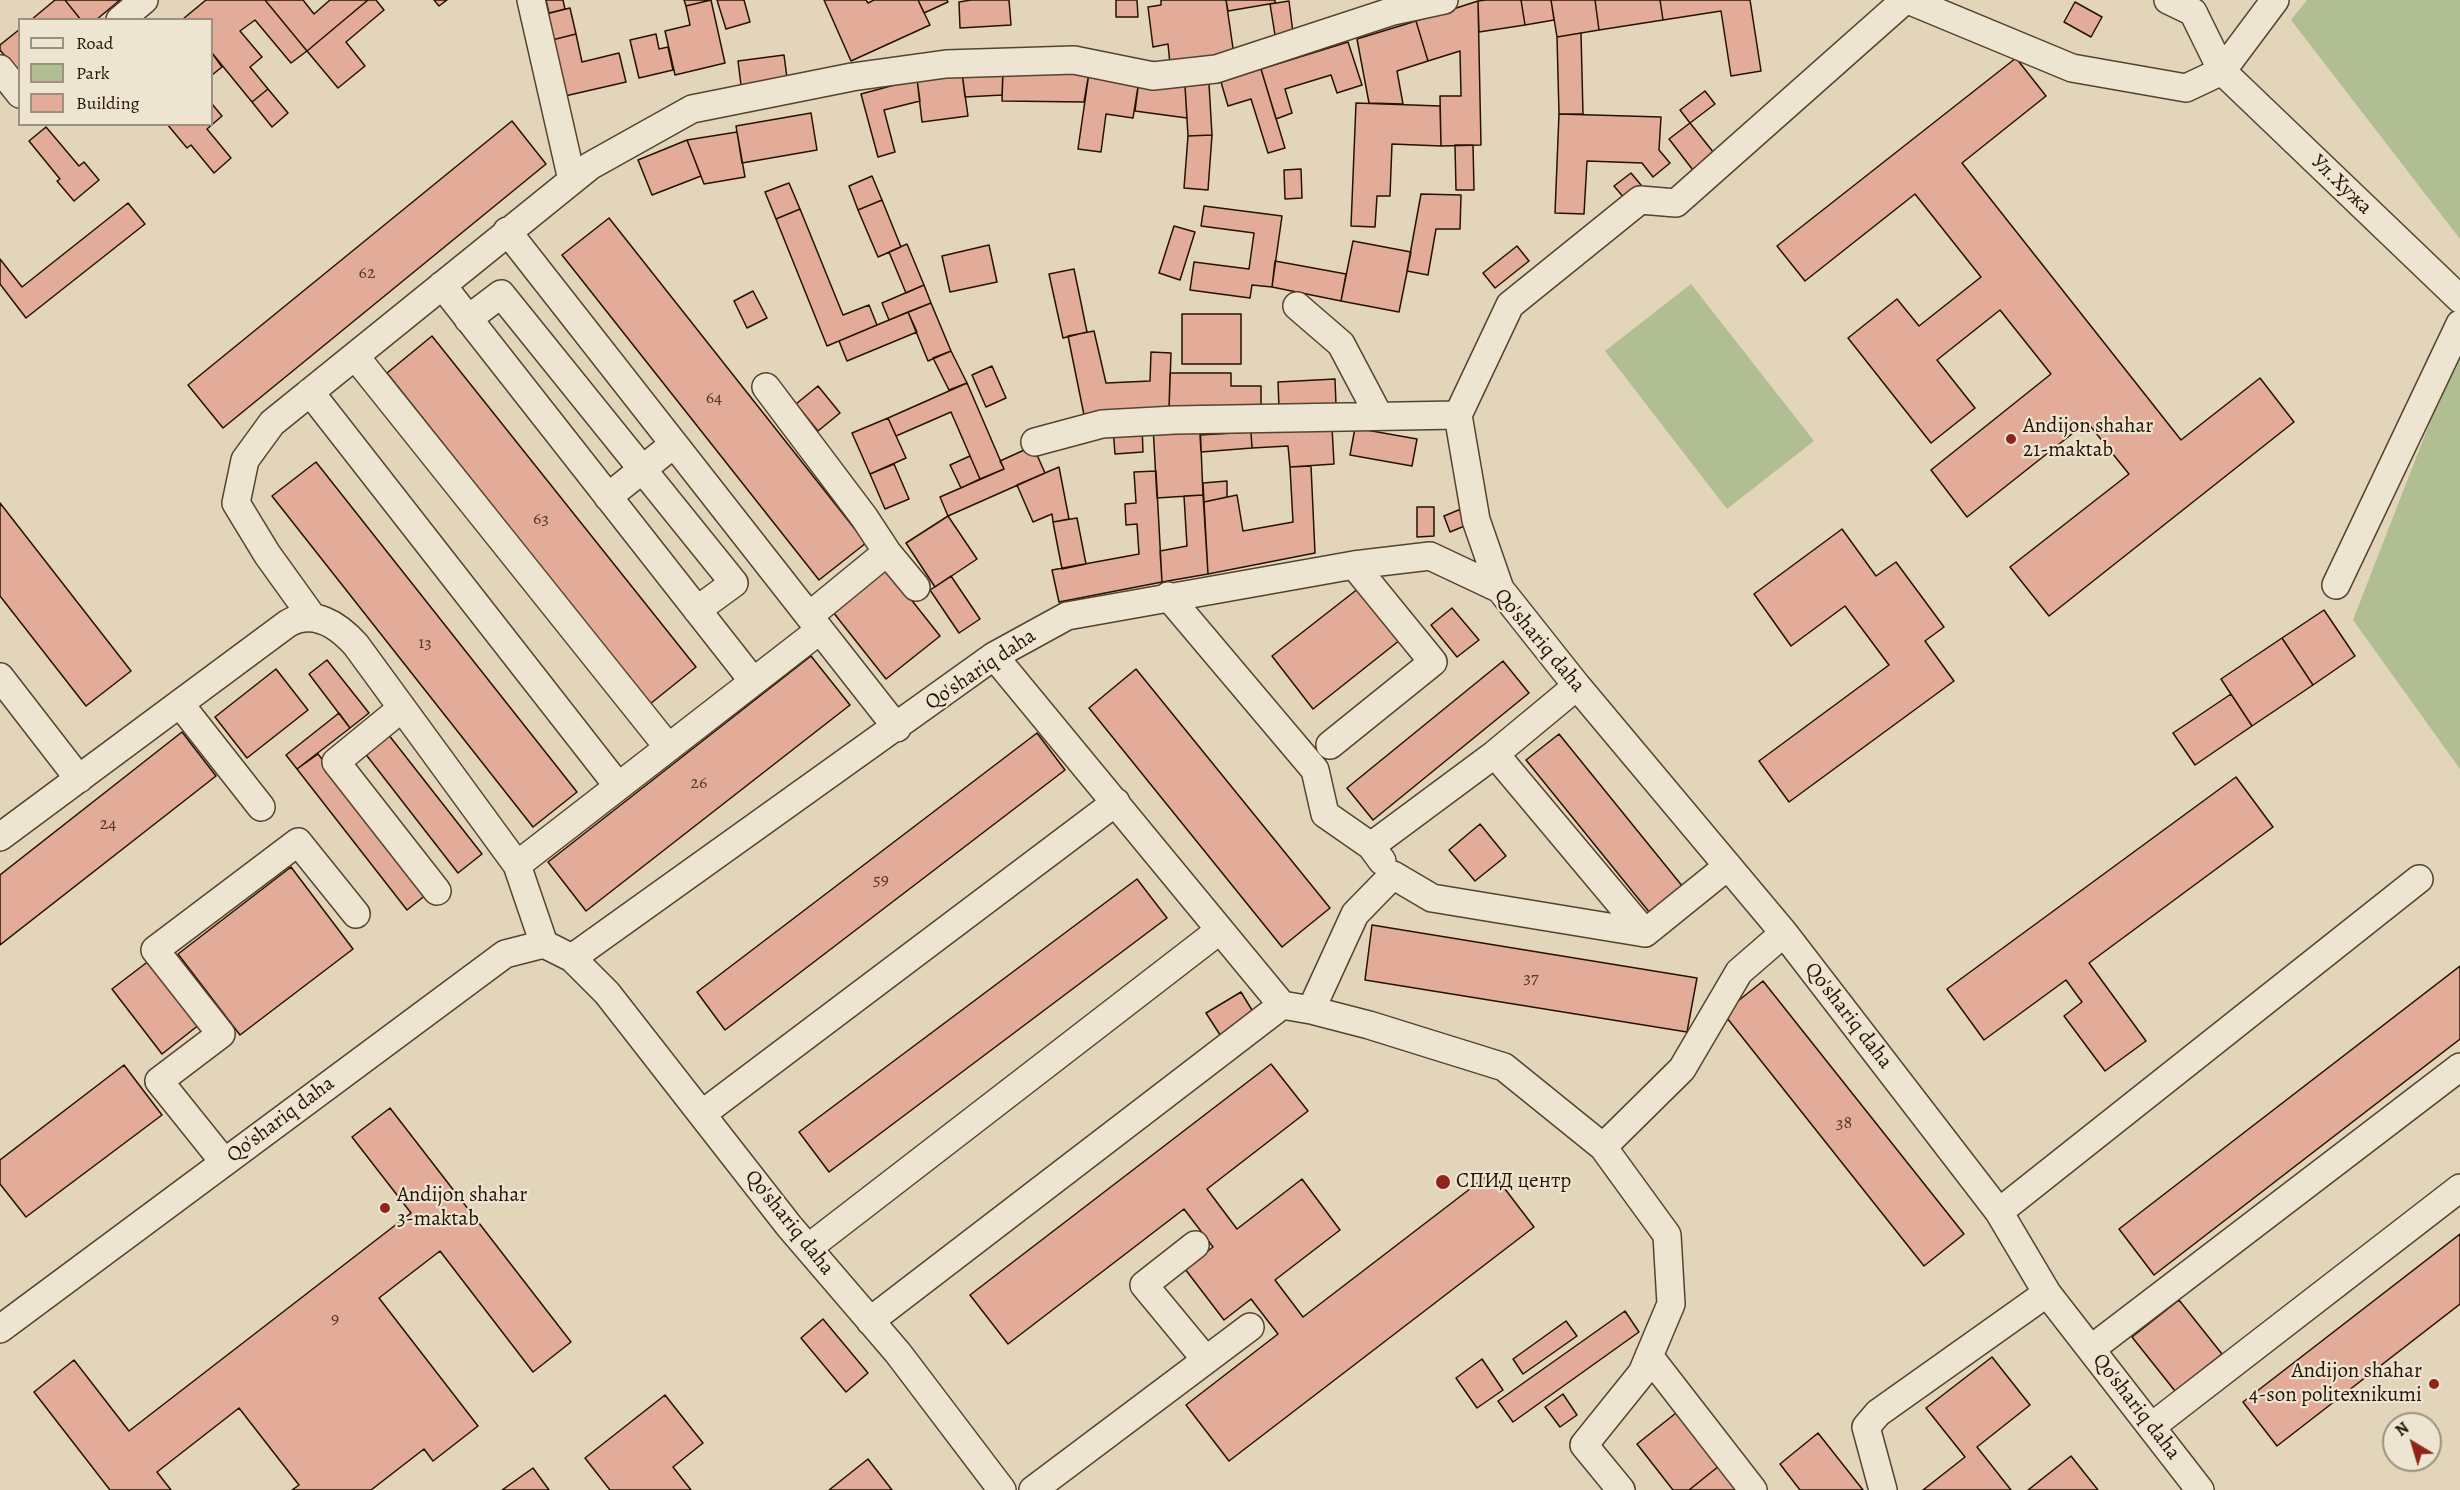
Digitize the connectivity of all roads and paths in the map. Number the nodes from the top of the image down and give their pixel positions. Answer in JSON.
{"nodes":[{"id":1,"x":144,"y":0,"type":"edge"},
{"id":2,"x":531,"y":0,"type":"edge"},
{"id":3,"x":1444,"y":0,"type":"edge"},
{"id":4,"x":1906,"y":0,"type":"edge"},
{"id":5,"x":2168,"y":0,"type":"edge"},
{"id":6,"x":2275,"y":0,"type":"edge"},
{"id":7,"x":122,"y":18,"type":"edge"},
{"id":8,"x":0,"y":69,"type":"edge"},
{"id":9,"x":2222,"y":71,"type":"junction"},
{"id":10,"x":18,"y":92,"type":"edge"},
{"id":11,"x":572,"y":180,"type":"junction"},
{"id":12,"x":507,"y":231,"type":"junction"},
{"id":13,"x":442,"y":285,"type":"junction"},
{"id":14,"x":2460,"y":299,"type":"edge"},
{"id":15,"x":1297,"y":306,"type":"dead end"},
{"id":16,"x":468,"y":319,"type":"junction"},
{"id":17,"x":2460,"y":324,"type":"edge"},
{"id":18,"x":355,"y":356,"type":"junction"},
{"id":19,"x":766,"y":387,"type":"dead end"},
{"id":20,"x":310,"y":392,"type":"junction"},
{"id":21,"x":1458,"y":415,"type":"junction"},
{"id":22,"x":1378,"y":416,"type":"junction"},
{"id":23,"x":1035,"y":442,"type":"dead end"},
{"id":24,"x":674,"y":444,"type":"junction"},
{"id":25,"x":642,"y":469,"type":"junction"},
{"id":26,"x":608,"y":496,"type":"junction"},
{"id":27,"x":887,"y":552,"type":"junction"},
{"id":28,"x":1354,"y":565,"type":"junction"},
{"id":29,"x":2336,"y":585,"type":"dead end"},
{"id":30,"x":916,"y":587,"type":"dead end"},
{"id":31,"x":1500,"y":589,"type":"junction"},
{"id":32,"x":1168,"y":596,"type":"junction"},
{"id":33,"x":697,"y":610,"type":"junction"},
{"id":34,"x":313,"y":618,"type":"junction"},
{"id":35,"x":814,"y":623,"type":"junction"},
{"id":36,"x":993,"y":656,"type":"junction"},
{"id":37,"x":0,"y":677,"type":"edge"},
{"id":38,"x":753,"y":681,"type":"junction"},
{"id":39,"x":1577,"y":686,"type":"junction"},
{"id":40,"x":180,"y":704,"type":"junction"},
{"id":41,"x":402,"y":708,"type":"junction"},
{"id":42,"x":897,"y":728,"type":"junction"},
{"id":43,"x":1330,"y":745,"type":"dead end"},
{"id":44,"x":668,"y":747,"type":"junction"},
{"id":45,"x":1495,"y":754,"type":"junction"},
{"id":46,"x":80,"y":779,"type":"junction"},
{"id":47,"x":618,"y":786,"type":"junction"},
{"id":48,"x":1116,"y":802,"type":"junction"},
{"id":49,"x":261,"y":807,"type":"dead end"},
{"id":50,"x":0,"y":837,"type":"edge"},
{"id":51,"x":1371,"y":846,"type":"junction"},
{"id":52,"x":517,"y":865,"type":"junction"},
{"id":53,"x":1728,"y":866,"type":"junction"},
{"id":54,"x":1393,"y":875,"type":"junction"},
{"id":55,"x":2419,"y":879,"type":"dead end"},
{"id":56,"x":437,"y":891,"type":"dead end"},
{"id":57,"x":356,"y":914,"type":"dead end"},
{"id":58,"x":1220,"y":930,"type":"junction"},
{"id":59,"x":1645,"y":933,"type":"junction"},
{"id":60,"x":1784,"y":933,"type":"junction"},
{"id":61,"x":544,"y":944,"type":"junction"},
{"id":62,"x":572,"y":958,"type":"junction"},
{"id":63,"x":1282,"y":1005,"type":"junction"},
{"id":64,"x":1311,"y":1010,"type":"junction"},
{"id":65,"x":2460,"y":1067,"type":"edge"},
{"id":66,"x":702,"y":1114,"type":"junction"},
{"id":67,"x":1603,"y":1147,"type":"junction"},
{"id":68,"x":224,"y":1162,"type":"junction"},
{"id":69,"x":2460,"y":1188,"type":"edge"},
{"id":70,"x":1999,"y":1212,"type":"junction"},
{"id":71,"x":1195,"y":1245,"type":"dead end"},
{"id":72,"x":808,"y":1248,"type":"junction"},
{"id":73,"x":2047,"y":1293,"type":"junction"},
{"id":74,"x":870,"y":1321,"type":"junction"},
{"id":75,"x":1250,"y":1328,"type":"dead end"},
{"id":76,"x":0,"y":1329,"type":"edge"},
{"id":77,"x":2091,"y":1349,"type":"junction"},
{"id":78,"x":1649,"y":1356,"type":"junction"},
{"id":79,"x":1206,"y":1360,"type":"junction"},
{"id":80,"x":2151,"y":1427,"type":"junction"},
{"id":81,"x":1002,"y":1490,"type":"edge"},
{"id":82,"x":1033,"y":1490,"type":"edge"},
{"id":83,"x":1621,"y":1490,"type":"edge"},
{"id":84,"x":1753,"y":1490,"type":"edge"},
{"id":85,"x":1883,"y":1490,"type":"edge"},
{"id":86,"x":2200,"y":1490,"type":"edge"}],
"edges":[{"from":1,"to":7,"type":"street"},
{"from":2,"to":11,"type":"street"},
{"from":3,"to":11,"type":"street"},
{"from":4,"to":9,"type":"street"},
{"from":4,"to":21,"type":"street"},
{"from":5,"to":9,"type":"street"},
{"from":6,"to":9,"type":"street"},
{"from":8,"to":10,"type":"street"},
{"from":9,"to":14,"type":"street","name":"Ул.Хужа"},
{"from":11,"to":12,"type":"street"},
{"from":12,"to":13,"type":"street"},
{"from":12,"to":24,"type":"street"},
{"from":13,"to":16,"type":"street"},
{"from":13,"to":18,"type":"street"},
{"from":15,"to":22,"type":"street"},
{"from":16,"to":25,"type":"street"},
{"from":16,"to":26,"type":"street"},
{"from":17,"to":29,"type":"street"},
{"from":18,"to":20,"type":"street"},
{"from":18,"to":44,"type":"street"},
{"from":19,"to":27,"type":"street"},
{"from":20,"to":34,"type":"street"},
{"from":20,"to":47,"type":"street"},
{"from":21,"to":22,"type":"street"},
{"from":21,"to":31,"type":"street"},
{"from":22,"to":23,"type":"street"},
{"from":24,"to":25,"type":"street"},
{"from":24,"to":35,"type":"street"},
{"from":25,"to":26,"type":"street"},
{"from":25,"to":33,"type":"street"},
{"from":26,"to":33,"type":"street"},
{"from":27,"to":30,"type":"street"},
{"from":27,"to":35,"type":"street"},
{"from":28,"to":31,"type":"street","name":"Qo'shariq daha"},
{"from":28,"to":32,"type":"street","name":"Qo'shariq daha"},
{"from":28,"to":43,"type":"street"},
{"from":31,"to":39,"type":"street","name":"Qo'shariq daha"},
{"from":32,"to":36,"type":"street","name":"Qo'shariq daha"},
{"from":32,"to":51,"type":"street"},
{"from":33,"to":38,"type":"street"},
{"from":34,"to":40,"type":"street"},
{"from":34,"to":41,"type":"street"},
{"from":35,"to":38,"type":"street"},
{"from":35,"to":42,"type":"street"},
{"from":36,"to":42,"type":"street","name":"Qo'shariq daha"},
{"from":36,"to":48,"type":"street"},
{"from":37,"to":46,"type":"street"},
{"from":38,"to":44,"type":"street"},
{"from":39,"to":45,"type":"street"},
{"from":39,"to":53,"type":"street","name":"Qo'shariq daha"},
{"from":40,"to":46,"type":"street"},
{"from":40,"to":49,"type":"street"},
{"from":41,"to":52,"type":"street"},
{"from":41,"to":56,"type":"street"},
{"from":42,"to":62,"type":"street","name":"Qo'shariq daha"},
{"from":44,"to":47,"type":"street"},
{"from":45,"to":51,"type":"street"},
{"from":45,"to":59,"type":"street"},
{"from":46,"to":50,"type":"street"},
{"from":47,"to":52,"type":"street"},
{"from":48,"to":58,"type":"street"},
{"from":48,"to":66,"type":"street"},
{"from":51,"to":54,"type":"street"},
{"from":52,"to":61,"type":"street"},
{"from":53,"to":59,"type":"street"},
{"from":53,"to":60,"type":"street","name":"Qo'shariq daha"},
{"from":54,"to":59,"type":"street"},
{"from":54,"to":64,"type":"street"},
{"from":55,"to":70,"type":"street"},
{"from":57,"to":68,"type":"street"},
{"from":58,"to":63,"type":"street"},
{"from":58,"to":72,"type":"street"},
{"from":60,"to":67,"type":"street"},
{"from":60,"to":70,"type":"street","name":"Qo'shariq daha"},
{"from":61,"to":62,"type":"street","name":"Qo'shariq daha"},
{"from":61,"to":68,"type":"street","name":"Qo'shariq daha"},
{"from":62,"to":66,"type":"street","name":"Qo'shariq daha"},
{"from":63,"to":64,"type":"street"},
{"from":63,"to":74,"type":"street"},
{"from":64,"to":67,"type":"street"},
{"from":65,"to":77,"type":"street"},
{"from":66,"to":72,"type":"street","name":"Qo'shariq daha"},
{"from":67,"to":78,"type":"street"},
{"from":68,"to":76,"type":"street","name":"Qo'shariq daha"},
{"from":69,"to":80,"type":"street"},
{"from":70,"to":73,"type":"street","name":"Qo'shariq daha"},
{"from":71,"to":79,"type":"street"},
{"from":72,"to":74,"type":"street","name":"Qo'shariq daha"},
{"from":73,"to":77,"type":"street","name":"Qo'shariq daha"},
{"from":73,"to":85,"type":"street"},
{"from":74,"to":81,"type":"street","name":"Qo'shariq daha"},
{"from":75,"to":79,"type":"street"},
{"from":77,"to":80,"type":"street","name":"Qo'shariq daha"},
{"from":78,"to":83,"type":"street"},
{"from":78,"to":84,"type":"street"},
{"from":79,"to":82,"type":"street"},
{"from":80,"to":86,"type":"street","name":"Qo'shariq daha"}]}
